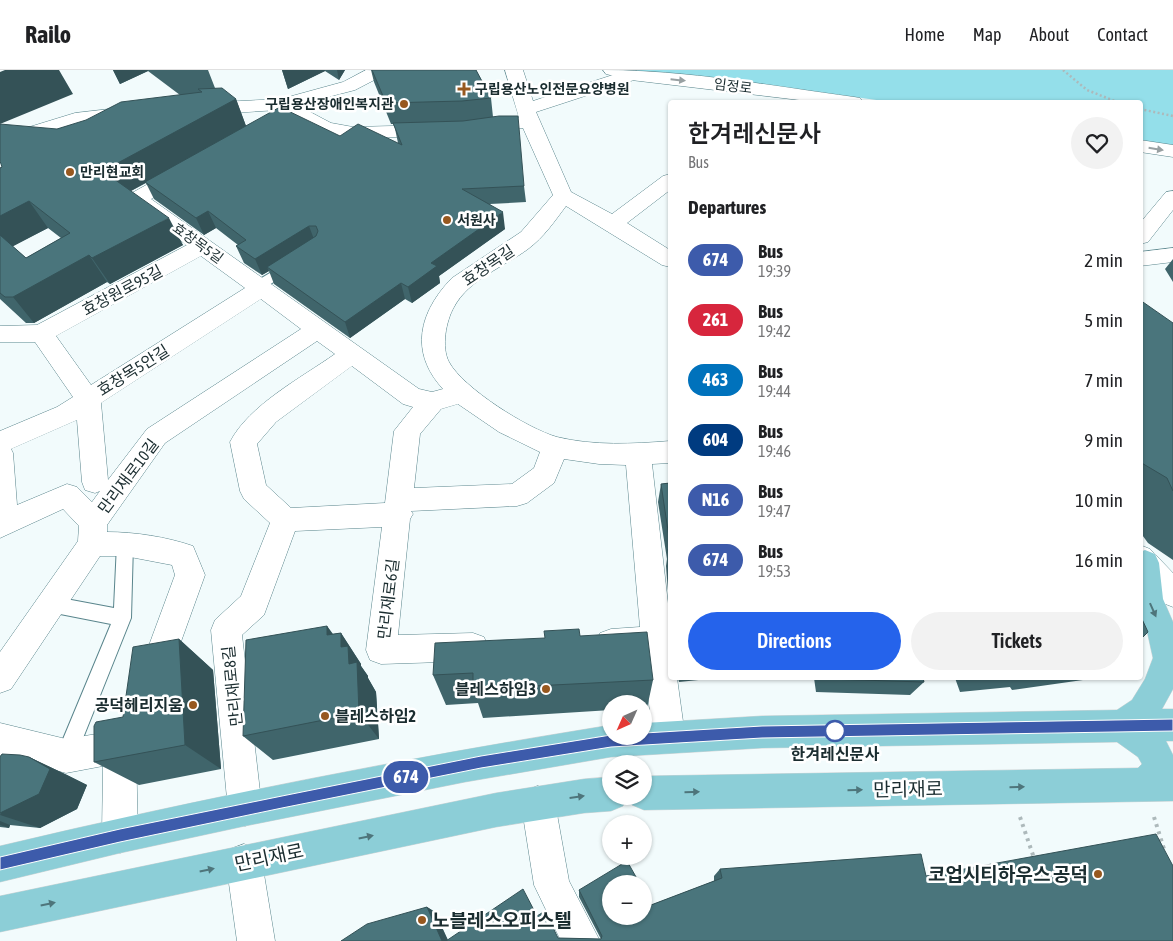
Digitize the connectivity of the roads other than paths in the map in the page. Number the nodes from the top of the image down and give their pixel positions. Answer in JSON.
{"nodes":[{"id":1,"x":514,"y":70,"type":"edge"},
{"id":2,"x":612,"y":70,"type":"edge"},
{"id":3,"x":378,"y":71,"type":"edge"},
{"id":4,"x":631,"y":75,"type":"junction"},
{"id":5,"x":839,"y":100,"type":"edge"},
{"id":6,"x":286,"y":107,"type":"junction"},
{"id":7,"x":182,"y":110,"type":"edge"},
{"id":8,"x":145,"y":112,"type":"edge"},
{"id":9,"x":528,"y":116,"type":"junction"},
{"id":10,"x":266,"y":125,"type":"edge"},
{"id":11,"x":0,"y":142,"type":"edge"},
{"id":12,"x":1143,"y":146,"type":"edge"},
{"id":13,"x":1173,"y":151,"type":"edge"},
{"id":14,"x":198,"y":164,"type":"edge"},
{"id":15,"x":668,"y":184,"type":"edge"},
{"id":16,"x":563,"y":196,"type":"junction"},
{"id":17,"x":1173,"y":197,"type":"edge"},
{"id":18,"x":662,"y":198,"type":"edge"},
{"id":19,"x":613,"y":224,"type":"junction"},
{"id":20,"x":1143,"y":232,"type":"edge"},
{"id":21,"x":203,"y":246,"type":"junction"},
{"id":22,"x":1173,"y":255,"type":"edge"},
{"id":23,"x":299,"y":259,"type":"edge"},
{"id":24,"x":668,"y":259,"type":"edge"},
{"id":25,"x":1143,"y":260,"type":"edge"},
{"id":26,"x":260,"y":287,"type":"junction"},
{"id":27,"x":318,"y":329,"type":"junction"},
{"id":28,"x":0,"y":334,"type":"edge"},
{"id":29,"x":41,"y":334,"type":"junction"},
{"id":30,"x":352,"y":354,"type":"junction"},
{"id":31,"x":462,"y":393,"type":"junction"},
{"id":32,"x":88,"y":398,"type":"junction"},
{"id":33,"x":432,"y":402,"type":"junction"},
{"id":34,"x":156,"y":436,"type":"junction"},
{"id":35,"x":0,"y":442,"type":"edge"},
{"id":36,"x":556,"y":447,"type":"junction"},
{"id":37,"x":668,"y":452,"type":"edge"},
{"id":38,"x":0,"y":453,"type":"edge"},
{"id":39,"x":638,"y":453,"type":"junction"},
{"id":40,"x":95,"y":482,"type":"junction"},
{"id":41,"x":67,"y":495,"type":"junction"},
{"id":42,"x":399,"y":507,"type":"junction"},
{"id":43,"x":285,"y":520,"type":"junction"},
{"id":44,"x":2,"y":525,"type":"edge"},
{"id":45,"x":93,"y":533,"type":"junction"},
{"id":46,"x":125,"y":544,"type":"junction"},
{"id":47,"x":1143,"y":562,"type":"edge"},
{"id":48,"x":1143,"y":562,"type":"edge"},
{"id":49,"x":1143,"y":567,"type":"edge"},
{"id":50,"x":1173,"y":582,"type":"edge"},
{"id":51,"x":1173,"y":594,"type":"edge"},
{"id":52,"x":50,"y":604,"type":"junction"},
{"id":53,"x":122,"y":618,"type":"junction"},
{"id":54,"x":657,"y":642,"type":"junction"},
{"id":55,"x":588,"y":644,"type":"edge"},
{"id":56,"x":499,"y":646,"type":"edge"},
{"id":57,"x":0,"y":678,"type":"edge"},
{"id":58,"x":1173,"y":725,"type":"edge"},
{"id":59,"x":1120,"y":726,"type":"junction"},
{"id":60,"x":669,"y":736,"type":"junction"},
{"id":61,"x":0,"y":739,"type":"edge"},
{"id":62,"x":119,"y":747,"type":"junction"},
{"id":63,"x":66,"y":756,"type":"junction"},
{"id":64,"x":1158,"y":784,"type":"edge"},
{"id":65,"x":652,"y":793,"type":"edge"},
{"id":66,"x":602,"y":795,"type":"edge"},
{"id":67,"x":538,"y":803,"type":"junction"},
{"id":68,"x":245,"y":809,"type":"junction"},
{"id":69,"x":120,"y":835,"type":"junction"},
{"id":70,"x":244,"y":862,"type":"junction"},
{"id":71,"x":0,"y":864,"type":"edge"},
{"id":72,"x":0,"y":914,"type":"edge"},
{"id":73,"x":256,"y":941,"type":"edge"},
{"id":74,"x":581,"y":941,"type":"edge"}],
"edges":[{"from":1,"to":9,"type":"street"},
{"from":2,"to":4,"type":"street","name":"임정로"},
{"from":3,"to":6,"type":"street"},
{"from":4,"to":5,"type":"street","name":"임정로","one_way":true},
{"from":4,"to":9,"type":"street"},
{"from":6,"to":7,"type":"street"},
{"from":6,"to":9,"type":"street"},
{"from":6,"to":10,"type":"street"},
{"from":8,"to":11,"type":"street"},
{"from":9,"to":16,"type":"street"},
{"from":12,"to":13,"type":"street","one_way":true},
{"from":14,"to":21,"type":"street","name":"효창목5길"},
{"from":15,"to":18,"type":"street"},
{"from":16,"to":19,"type":"street"},
{"from":16,"to":31,"type":"street","name":"효창목길"},
{"from":17,"to":20,"type":"street"},
{"from":18,"to":19,"type":"street"},
{"from":19,"to":24,"type":"street"},
{"from":21,"to":26,"type":"street","name":"효창목5길"},
{"from":21,"to":29,"type":"street","name":"효창원로95길"},
{"from":22,"to":25,"type":"street"},
{"from":23,"to":26,"type":"lane"},
{"from":26,"to":27,"type":"street","name":"효창목5길"},
{"from":26,"to":32,"type":"street","name":"효창목5안길"},
{"from":27,"to":30,"type":"street","name":"효창목5길"},
{"from":27,"to":34,"type":"street","name":"만리재로10길"},
{"from":28,"to":29,"type":"street","name":"효창원로95길"},
{"from":29,"to":32,"type":"street"},
{"from":30,"to":33,"type":"street","name":"효창목5길"},
{"from":30,"to":43,"type":"street"},
{"from":31,"to":33,"type":"street"},
{"from":31,"to":36,"type":"street","name":"효창목길"},
{"from":32,"to":35,"type":"street","name":"효창목5안길"},
{"from":32,"to":40,"type":"street","name":"만리재로10길"},
{"from":33,"to":42,"type":"street","name":"만리재로6길"},
{"from":34,"to":40,"type":"street"},
{"from":34,"to":45,"type":"street","name":"만리재로10길"},
{"from":36,"to":39,"type":"street","name":"효창목길"},
{"from":36,"to":42,"type":"street"},
{"from":37,"to":39,"type":"street","name":"효창목길"},
{"from":38,"to":44,"type":"street"},
{"from":39,"to":54,"type":"street"},
{"from":40,"to":41,"type":"street"},
{"from":41,"to":44,"type":"street"},
{"from":41,"to":45,"type":"street"},
{"from":42,"to":43,"type":"street"},
{"from":42,"to":56,"type":"street","name":"만리재로6길"},
{"from":43,"to":68,"type":"street","name":"만리재로8길"},
{"from":45,"to":46,"type":"street"},
{"from":45,"to":52,"type":"street","name":"만리재로10길"},
{"from":46,"to":53,"type":"lane"},
{"from":46,"to":62,"type":"street"},
{"from":47,"to":50,"type":"street"},
{"from":48,"to":51,"type":"street"},
{"from":49,"to":59,"type":"main road","one_way":true},
{"from":52,"to":53,"type":"lane"},
{"from":52,"to":57,"type":"street","name":"만리재로10길"},
{"from":53,"to":63,"type":"lane"},
{"from":54,"to":55,"type":"street"},
{"from":54,"to":60,"type":"street"},
{"from":58,"to":59,"type":"main road"},
{"from":59,"to":60,"type":"main road"},
{"from":59,"to":64,"type":"main road"},
{"from":60,"to":68,"type":"main road"},
{"from":61,"to":63,"type":"street"},
{"from":62,"to":63,"type":"street"},
{"from":62,"to":69,"type":"street"},
{"from":65,"to":64,"type":"main road","name":"만리재로","one_way":true},
{"from":67,"to":66,"type":"main road","name":"만리재로","one_way":true},
{"from":70,"to":67,"type":"main road","name":"만리재로","one_way":true},
{"from":67,"to":74,"type":"street"},
{"from":68,"to":69,"type":"main road"},
{"from":69,"to":71,"type":"main road"},
{"from":72,"to":70,"type":"main road","name":"만리재로","one_way":true},
{"from":70,"to":73,"type":"street"}]}
